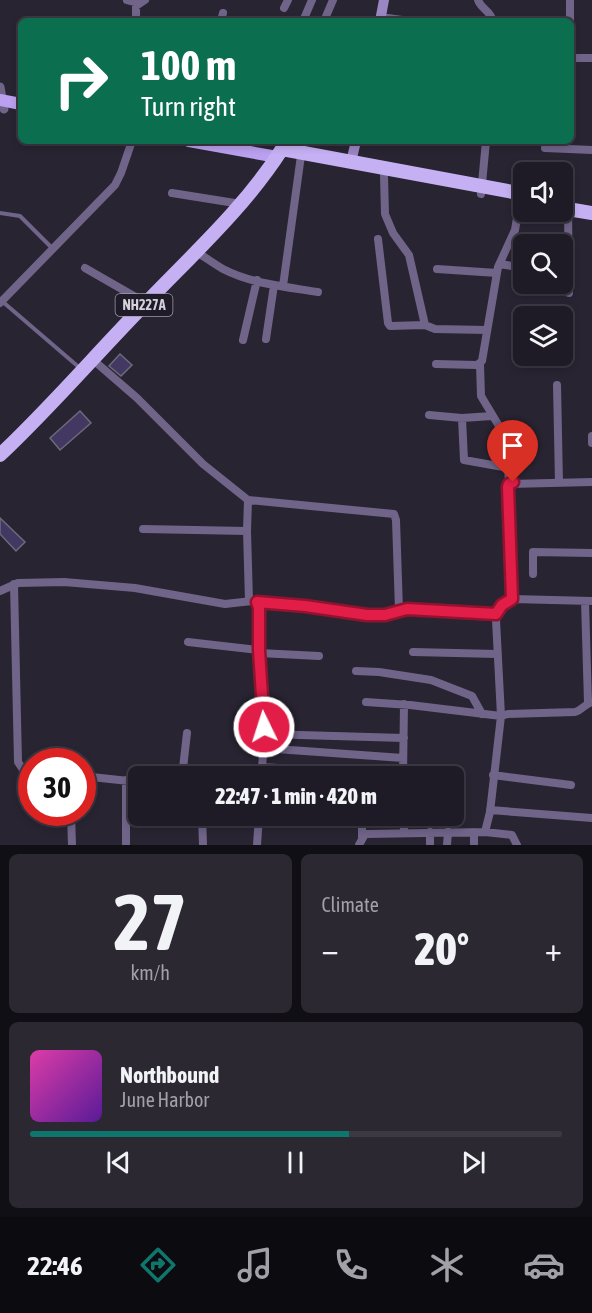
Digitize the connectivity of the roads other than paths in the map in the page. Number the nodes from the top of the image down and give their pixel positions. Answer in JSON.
{"nodes":[{"id":1,"x":127,"y":0,"type":"edge"},
{"id":2,"x":312,"y":0,"type":"edge"},
{"id":3,"x":333,"y":0,"type":"edge"},
{"id":4,"x":384,"y":0,"type":"edge"},
{"id":5,"x":478,"y":0,"type":"edge"},
{"id":6,"x":570,"y":0,"type":"edge"},
{"id":7,"x":142,"y":2,"type":"edge"},
{"id":8,"x":136,"y":18,"type":"edge"},
{"id":9,"x":304,"y":18,"type":"edge"},
{"id":10,"x":325,"y":18,"type":"edge"},
{"id":11,"x":380,"y":18,"type":"edge"},
{"id":12,"x":492,"y":18,"type":"edge"},
{"id":13,"x":570,"y":18,"type":"edge"},
{"id":14,"x":574,"y":58,"type":"edge"},
{"id":15,"x":592,"y":58,"type":"edge"},
{"id":16,"x":0,"y":87,"type":"edge"},
{"id":17,"x":2,"y":104,"type":"edge"},
{"id":18,"x":18,"y":104,"type":"edge"},
{"id":19,"x":18,"y":110,"type":"edge"},
{"id":20,"x":131,"y":144,"type":"edge"},
{"id":21,"x":224,"y":144,"type":"edge"},
{"id":22,"x":251,"y":144,"type":"edge"},
{"id":23,"x":355,"y":144,"type":"edge"},
{"id":24,"x":486,"y":144,"type":"edge"},
{"id":25,"x":545,"y":148,"type":"dead end"},
{"id":26,"x":281,"y":149,"type":"edge"},
{"id":27,"x":592,"y":150,"type":"edge"},
{"id":28,"x":302,"y":151,"type":"edge"},
{"id":29,"x":351,"y":162,"type":"junction"},
{"id":30,"x":384,"y":176,"type":"junction"},
{"id":31,"x":482,"y":190,"type":"junction"},
{"id":32,"x":172,"y":193,"type":"dead end"},
{"id":33,"x":513,"y":196,"type":"edge"},
{"id":34,"x":241,"y":204,"type":"junction"},
{"id":35,"x":573,"y":206,"type":"edge"},
{"id":36,"x":592,"y":206,"type":"edge"},
{"id":37,"x":573,"y":208,"type":"edge"},
{"id":38,"x":0,"y":213,"type":"edge"},
{"id":39,"x":592,"y":213,"type":"edge"},
{"id":40,"x":517,"y":222,"type":"edge"},
{"id":41,"x":378,"y":240,"type":"dead end"},
{"id":42,"x":53,"y":249,"type":"junction"},
{"id":43,"x":195,"y":251,"type":"junction"},
{"id":44,"x":500,"y":264,"type":"junction"},
{"id":45,"x":513,"y":266,"type":"edge"},
{"id":46,"x":85,"y":268,"type":"dead end"},
{"id":47,"x":437,"y":269,"type":"dead end"},
{"id":48,"x":497,"y":273,"type":"junction"},
{"id":49,"x":257,"y":280,"type":"junction"},
{"id":50,"x":279,"y":286,"type":"junction"},
{"id":51,"x":318,"y":292,"type":"dead end"},
{"id":52,"x":1,"y":302,"type":"edge"},
{"id":53,"x":146,"y":303,"type":"junction"},
{"id":54,"x":425,"y":325,"type":"junction"},
{"id":55,"x":488,"y":330,"type":"junction"},
{"id":56,"x":266,"y":339,"type":"dead end"},
{"id":57,"x":243,"y":340,"type":"dead end"},
{"id":58,"x":92,"y":359,"type":"junction"},
{"id":59,"x":436,"y":364,"type":"dead end"},
{"id":60,"x":480,"y":364,"type":"junction"},
{"id":61,"x":82,"y":370,"type":"junction"},
{"id":62,"x":557,"y":385,"type":"dead end"},
{"id":63,"x":429,"y":415,"type":"dead end"},
{"id":64,"x":492,"y":416,"type":"junction"},
{"id":65,"x":462,"y":418,"type":"junction"},
{"id":66,"x":592,"y":436,"type":"edge"},
{"id":67,"x":592,"y":443,"type":"edge"},
{"id":68,"x":0,"y":455,"type":"edge"},
{"id":69,"x":509,"y":468,"type":"junction"},
{"id":70,"x":592,"y":482,"type":"edge"},
{"id":71,"x":559,"y":483,"type":"junction"},
{"id":72,"x":509,"y":484,"type":"junction"},
{"id":73,"x":248,"y":500,"type":"junction"},
{"id":74,"x":143,"y":529,"type":"dead end"},
{"id":75,"x":247,"y":531,"type":"junction"},
{"id":76,"x":592,"y":553,"type":"edge"},
{"id":77,"x":533,"y":574,"type":"dead end"},
{"id":78,"x":14,"y":584,"type":"junction"},
{"id":79,"x":0,"y":591,"type":"edge"},
{"id":80,"x":512,"y":599,"type":"junction"},
{"id":81,"x":588,"y":601,"type":"edge"},
{"id":82,"x":253,"y":602,"type":"junction"},
{"id":83,"x":399,"y":610,"type":"junction"},
{"id":84,"x":496,"y":614,"type":"junction"},
{"id":85,"x":188,"y":642,"type":"dead end"},
{"id":86,"x":259,"y":651,"type":"junction"},
{"id":87,"x":413,"y":652,"type":"dead end"},
{"id":88,"x":497,"y":654,"type":"junction"},
{"id":89,"x":319,"y":656,"type":"dead end"},
{"id":90,"x":356,"y":671,"type":"dead end"},
{"id":91,"x":366,"y":702,"type":"dead end"},
{"id":92,"x":590,"y":703,"type":"edge"},
{"id":93,"x":404,"y":704,"type":"junction"},
{"id":94,"x":482,"y":714,"type":"junction"},
{"id":95,"x":501,"y":716,"type":"junction"},
{"id":96,"x":188,"y":733,"type":"dead end"},
{"id":97,"x":265,"y":734,"type":"junction"},
{"id":98,"x":404,"y":738,"type":"junction"},
{"id":99,"x":262,"y":748,"type":"junction"},
{"id":100,"x":403,"y":758,"type":"junction"},
{"id":101,"x":18,"y":762,"type":"edge"},
{"id":102,"x":184,"y":766,"type":"edge"},
{"id":103,"x":262,"y":766,"type":"edge"},
{"id":104,"x":403,"y":766,"type":"edge"},
{"id":105,"x":493,"y":775,"type":"junction"},
{"id":106,"x":96,"y":777,"type":"edge"},
{"id":107,"x":126,"y":780,"type":"joint"},
{"id":108,"x":571,"y":785,"type":"dead end"},
{"id":109,"x":490,"y":810,"type":"junction"},
{"id":110,"x":592,"y":818,"type":"edge"},
{"id":111,"x":71,"y":826,"type":"edge"},
{"id":112,"x":202,"y":826,"type":"edge"},
{"id":113,"x":258,"y":826,"type":"edge"},
{"id":114,"x":361,"y":826,"type":"edge"},
{"id":115,"x":404,"y":826,"type":"edge"},
{"id":116,"x":404,"y":832,"type":"junction"},
{"id":117,"x":430,"y":832,"type":"junction"},
{"id":118,"x":448,"y":832,"type":"junction"},
{"id":119,"x":474,"y":832,"type":"junction"},
{"id":120,"x":485,"y":832,"type":"junction"},
{"id":121,"x":360,"y":841,"type":"edge"},
{"id":122,"x":72,"y":845,"type":"edge"},
{"id":123,"x":126,"y":845,"type":"edge"},
{"id":124,"x":203,"y":845,"type":"edge"},
{"id":125,"x":257,"y":845,"type":"edge"},
{"id":126,"x":430,"y":845,"type":"edge"},
{"id":127,"x":447,"y":845,"type":"edge"},
{"id":128,"x":474,"y":845,"type":"edge"},
{"id":129,"x":517,"y":845,"type":"edge"}],
"edges":[{"from":1,"to":7,"type":"street"},
{"from":2,"to":9,"type":"street"},
{"from":3,"to":10,"type":"street"},
{"from":4,"to":11,"type":"main road"},
{"from":5,"to":12,"type":"street"},
{"from":6,"to":13,"type":"street"},
{"from":7,"to":8,"type":"street"},
{"from":14,"to":15,"type":"street"},
{"from":16,"to":17,"type":"street"},
{"from":17,"to":18,"type":"main road"},
{"from":17,"to":19,"type":"main road"},
{"from":20,"to":42,"type":"street"},
{"from":21,"to":26,"type":"main road"},
{"from":22,"to":26,"type":"main road"},
{"from":23,"to":29,"type":"main road"},
{"from":24,"to":31,"type":"street"},
{"from":25,"to":27,"type":"street"},
{"from":26,"to":28,"type":"highway"},
{"from":26,"to":34,"type":"highway","number":"NH227A"},
{"from":28,"to":29,"type":"highway"},
{"from":28,"to":30,"type":"highway"},
{"from":28,"to":50,"type":"street"},
{"from":29,"to":31,"type":"highway"},
{"from":30,"to":31,"type":"highway"},
{"from":30,"to":54,"type":"street"},
{"from":31,"to":33,"type":"highway"},
{"from":32,"to":34,"type":"street"},
{"from":34,"to":43,"type":"highway","number":"NH227A"},
{"from":35,"to":36,"type":"highway"},
{"from":37,"to":39,"type":"highway"},
{"from":38,"to":42,"type":"lane"},
{"from":40,"to":44,"type":"street"},
{"from":41,"to":54,"type":"street"},
{"from":42,"to":52,"type":"street"},
{"from":43,"to":49,"type":"street"},
{"from":43,"to":53,"type":"highway","number":"NH227A"},
{"from":44,"to":45,"type":"street"},
{"from":44,"to":48,"type":"street"},
{"from":46,"to":53,"type":"street"},
{"from":47,"to":48,"type":"street"},
{"from":48,"to":55,"type":"street"},
{"from":49,"to":50,"type":"street"},
{"from":49,"to":57,"type":"street"},
{"from":50,"to":51,"type":"street"},
{"from":50,"to":56,"type":"street"},
{"from":52,"to":61,"type":"lane"},
{"from":53,"to":58,"type":"highway","number":"NH227A"},
{"from":54,"to":55,"type":"street"},
{"from":55,"to":60,"type":"street"},
{"from":58,"to":61,"type":"highway","number":"NH227A"},
{"from":58,"to":73,"type":"street"},
{"from":59,"to":60,"type":"street"},
{"from":60,"to":64,"type":"street"},
{"from":61,"to":68,"type":"highway","number":"NH227A"},
{"from":62,"to":71,"type":"street"},
{"from":63,"to":65,"type":"street"},
{"from":64,"to":65,"type":"street"},
{"from":64,"to":69,"type":"street"},
{"from":65,"to":69,"type":"street"},
{"from":66,"to":67,"type":"street"},
{"from":69,"to":72,"type":"street"},
{"from":70,"to":71,"type":"street"},
{"from":71,"to":72,"type":"street"},
{"from":72,"to":80,"type":"street"},
{"from":73,"to":75,"type":"street"},
{"from":73,"to":83,"type":"street"},
{"from":74,"to":75,"type":"street"},
{"from":75,"to":82,"type":"street"},
{"from":76,"to":77,"type":"street"},
{"from":78,"to":79,"type":"street"},
{"from":78,"to":82,"type":"street"},
{"from":78,"to":101,"type":"street"},
{"from":80,"to":81,"type":"street"},
{"from":80,"to":84,"type":"street"},
{"from":81,"to":92,"type":"street"},
{"from":82,"to":83,"type":"street"},
{"from":82,"to":86,"type":"street"},
{"from":83,"to":84,"type":"street"},
{"from":84,"to":88,"type":"street"},
{"from":85,"to":86,"type":"street"},
{"from":86,"to":89,"type":"street"},
{"from":86,"to":97,"type":"street"},
{"from":87,"to":88,"type":"street"},
{"from":88,"to":95,"type":"street"},
{"from":90,"to":94,"type":"street"},
{"from":91,"to":93,"type":"street"},
{"from":92,"to":95,"type":"street"},
{"from":93,"to":94,"type":"street"},
{"from":93,"to":98,"type":"street"},
{"from":94,"to":95,"type":"street"},
{"from":95,"to":105,"type":"street"},
{"from":96,"to":102,"type":"street"},
{"from":97,"to":98,"type":"street"},
{"from":97,"to":99,"type":"street"},
{"from":98,"to":100,"type":"street"},
{"from":99,"to":100,"type":"street"},
{"from":99,"to":103,"type":"street"},
{"from":100,"to":104,"type":"street"},
{"from":105,"to":108,"type":"street"},
{"from":105,"to":109,"type":"street"},
{"from":106,"to":107,"type":"street"},
{"from":107,"to":123,"type":"street"},
{"from":109,"to":110,"type":"street"},
{"from":109,"to":120,"type":"street"},
{"from":111,"to":122,"type":"street"},
{"from":112,"to":124,"type":"street"},
{"from":113,"to":125,"type":"street"},
{"from":114,"to":121,"type":"street"},
{"from":115,"to":116,"type":"street"},
{"from":116,"to":117,"type":"street"},
{"from":116,"to":121,"type":"street"},
{"from":117,"to":118,"type":"street"},
{"from":117,"to":126,"type":"street"},
{"from":118,"to":119,"type":"street"},
{"from":118,"to":127,"type":"street"},
{"from":119,"to":120,"type":"street"},
{"from":119,"to":128,"type":"street"},
{"from":120,"to":129,"type":"street"}]}
